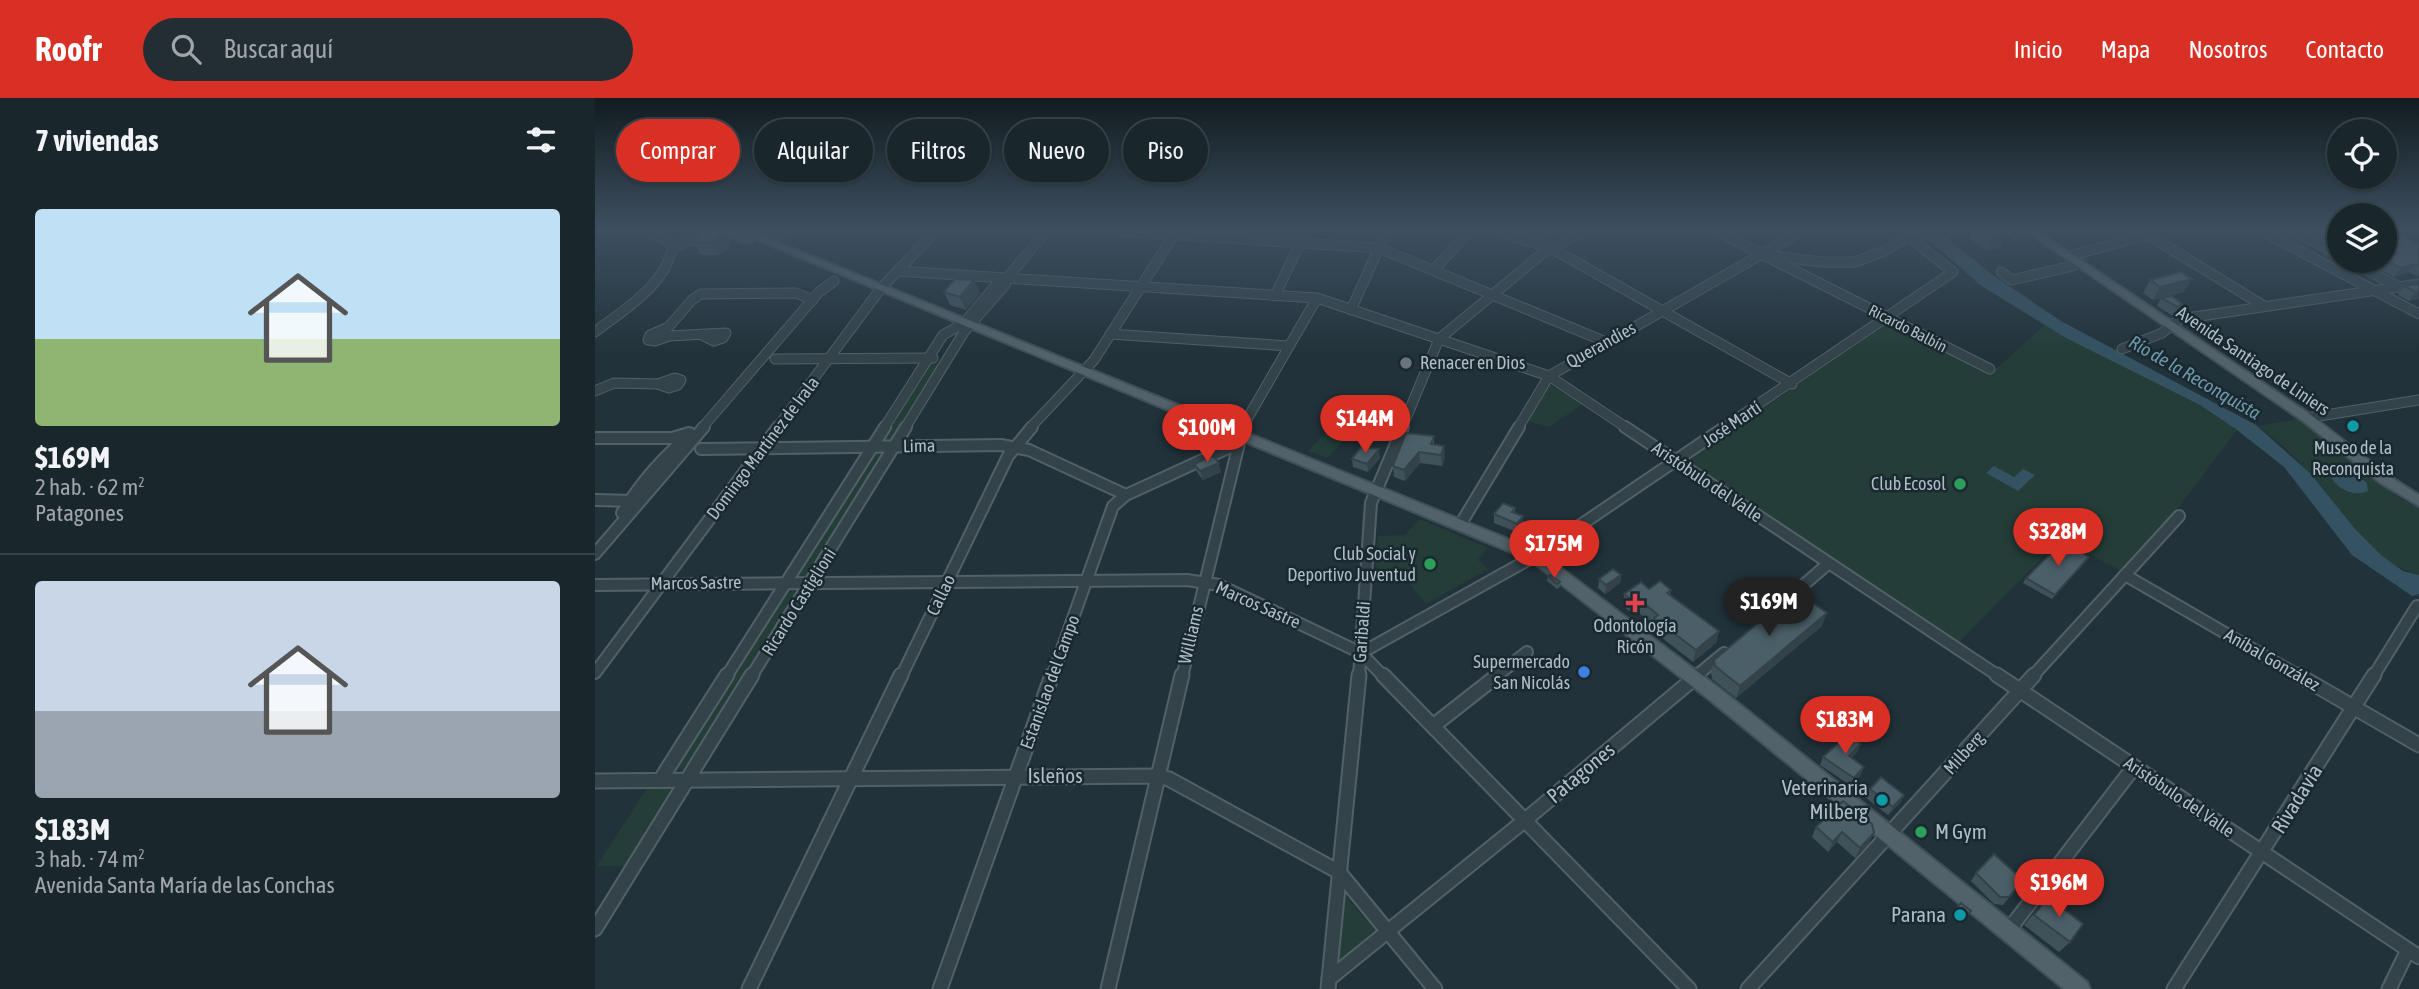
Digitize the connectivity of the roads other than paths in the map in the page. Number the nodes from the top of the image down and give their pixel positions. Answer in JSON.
{"nodes":[{"id":1,"x":897,"y":271,"type":"edge"},
{"id":2,"x":662,"y":272,"type":"edge"},
{"id":3,"x":831,"y":272,"type":"edge"},
{"id":4,"x":838,"y":272,"type":"edge"},
{"id":5,"x":906,"y":272,"type":"edge"},
{"id":6,"x":1012,"y":272,"type":"edge"},
{"id":7,"x":1150,"y":272,"type":"edge"},
{"id":8,"x":1287,"y":272,"type":"edge"},
{"id":9,"x":1368,"y":272,"type":"edge"},
{"id":10,"x":1438,"y":272,"type":"edge"},
{"id":11,"x":1518,"y":272,"type":"edge"},
{"id":12,"x":1589,"y":272,"type":"edge"},
{"id":13,"x":1730,"y":272,"type":"edge"},
{"id":14,"x":1796,"y":272,"type":"edge"},
{"id":15,"x":1953,"y":272,"type":"edge"},
{"id":16,"x":2001,"y":272,"type":"dead end"},
{"id":17,"x":2048,"y":272,"type":"edge"},
{"id":18,"x":2092,"y":272,"type":"edge"},
{"id":19,"x":2208,"y":272,"type":"edge"},
{"id":20,"x":2340,"y":272,"type":"edge"},
{"id":21,"x":2373,"y":273,"type":"edge"},
{"id":22,"x":1007,"y":278,"type":"junction"},
{"id":23,"x":831,"y":280,"type":"dead end"},
{"id":24,"x":2419,"y":284,"type":"edge"},
{"id":25,"x":1140,"y":286,"type":"junction"},
{"id":26,"x":2399,"y":287,"type":"junction"},
{"id":27,"x":880,"y":290,"type":"junction"},
{"id":28,"x":2377,"y":291,"type":"junction"},
{"id":29,"x":1492,"y":293,"type":"junction"},
{"id":30,"x":1275,"y":296,"type":"junction"},
{"id":31,"x":810,"y":298,"type":"junction"},
{"id":32,"x":1317,"y":298,"type":"junction"},
{"id":33,"x":2264,"y":306,"type":"junction"},
{"id":34,"x":1350,"y":310,"type":"junction"},
{"id":35,"x":1662,"y":311,"type":"junction"},
{"id":36,"x":2419,"y":314,"type":"edge"},
{"id":37,"x":1889,"y":318,"type":"junction"},
{"id":38,"x":968,"y":324,"type":"junction"},
{"id":39,"x":2171,"y":326,"type":"junction"},
{"id":40,"x":595,"y":332,"type":"edge"},
{"id":41,"x":1110,"y":334,"type":"junction"},
{"id":42,"x":704,"y":336,"type":"dead end"},
{"id":43,"x":1439,"y":339,"type":"junction"},
{"id":44,"x":1606,"y":342,"type":"junction"},
{"id":45,"x":1289,"y":346,"type":"junction"},
{"id":46,"x":2122,"y":349,"type":"dead end"},
{"id":47,"x":929,"y":358,"type":"junction"},
{"id":48,"x":948,"y":358,"type":"junction"},
{"id":49,"x":775,"y":359,"type":"dead end"},
{"id":50,"x":829,"y":359,"type":"junction"},
{"id":51,"x":1990,"y":369,"type":"dead end"},
{"id":52,"x":1083,"y":372,"type":"junction"},
{"id":53,"x":1549,"y":376,"type":"junction"},
{"id":54,"x":658,"y":384,"type":"dead end"},
{"id":55,"x":1792,"y":384,"type":"junction"},
{"id":56,"x":595,"y":389,"type":"edge"},
{"id":57,"x":2419,"y":400,"type":"edge"},
{"id":58,"x":2308,"y":418,"type":"junction"},
{"id":59,"x":692,"y":435,"type":"junction"},
{"id":60,"x":595,"y":438,"type":"edge"},
{"id":61,"x":1238,"y":440,"type":"junction"},
{"id":62,"x":674,"y":442,"type":"junction"},
{"id":63,"x":872,"y":447,"type":"junction"},
{"id":64,"x":894,"y":447,"type":"junction"},
{"id":65,"x":1015,"y":447,"type":"junction"},
{"id":66,"x":762,"y":448,"type":"junction"},
{"id":67,"x":701,"y":449,"type":"dead end"},
{"id":68,"x":1677,"y":462,"type":"junction"},
{"id":69,"x":1376,"y":490,"type":"junction"},
{"id":70,"x":1126,"y":495,"type":"junction"},
{"id":71,"x":595,"y":500,"type":"edge"},
{"id":72,"x":636,"y":501,"type":"junction"},
{"id":73,"x":2419,"y":501,"type":"edge"},
{"id":74,"x":2179,"y":516,"type":"dead end"},
{"id":75,"x":1460,"y":525,"type":"junction"},
{"id":76,"x":595,"y":545,"type":"edge"},
{"id":77,"x":595,"y":554,"type":"edge"},
{"id":78,"x":1535,"y":556,"type":"junction"},
{"id":79,"x":1829,"y":563,"type":"junction"},
{"id":80,"x":2125,"y":575,"type":"junction"},
{"id":81,"x":947,"y":581,"type":"junction"},
{"id":82,"x":1086,"y":581,"type":"junction"},
{"id":83,"x":785,"y":582,"type":"junction"},
{"id":84,"x":811,"y":582,"type":"junction"},
{"id":85,"x":1203,"y":582,"type":"junction"},
{"id":86,"x":660,"y":584,"type":"junction"},
{"id":87,"x":595,"y":585,"type":"edge"},
{"id":88,"x":2417,"y":606,"type":"dead end"},
{"id":89,"x":1756,"y":625,"type":"edge"},
{"id":90,"x":1735,"y":643,"type":"edge"},
{"id":91,"x":1527,"y":652,"type":"dead end"},
{"id":92,"x":1361,"y":653,"type":"junction"},
{"id":93,"x":595,"y":673,"type":"edge"},
{"id":94,"x":1694,"y":678,"type":"junction"},
{"id":95,"x":2021,"y":692,"type":"junction"},
{"id":96,"x":2354,"y":708,"type":"junction"},
{"id":97,"x":1433,"y":726,"type":"junction"},
{"id":98,"x":2419,"y":744,"type":"edge"},
{"id":99,"x":2134,"y":767,"type":"junction"},
{"id":100,"x":1016,"y":776,"type":"junction"},
{"id":101,"x":1157,"y":776,"type":"junction"},
{"id":102,"x":853,"y":778,"type":"junction"},
{"id":103,"x":661,"y":779,"type":"junction"},
{"id":104,"x":689,"y":779,"type":"junction"},
{"id":105,"x":595,"y":781,"type":"edge"},
{"id":106,"x":1524,"y":821,"type":"junction"},
{"id":107,"x":1890,"y":834,"type":"junction"},
{"id":108,"x":2263,"y":853,"type":"junction"},
{"id":109,"x":1339,"y":872,"type":"junction"},
{"id":110,"x":595,"y":929,"type":"edge"},
{"id":111,"x":2008,"y":930,"type":"junction"},
{"id":112,"x":1388,"y":931,"type":"junction"},
{"id":113,"x":2414,"y":954,"type":"edge"},
{"id":114,"x":1329,"y":984,"type":"edge"},
{"id":115,"x":749,"y":989,"type":"edge"},
{"id":116,"x":940,"y":989,"type":"edge"},
{"id":117,"x":1108,"y":989,"type":"edge"},
{"id":118,"x":1435,"y":989,"type":"edge"},
{"id":119,"x":1689,"y":989,"type":"edge"},
{"id":120,"x":1748,"y":989,"type":"edge"},
{"id":121,"x":2080,"y":989,"type":"edge"},
{"id":122,"x":2174,"y":989,"type":"edge"},
{"id":123,"x":2389,"y":989,"type":"edge"}],
"edges":[{"from":1,"to":27,"type":"street","name":"Domingo Martínez de Irala"},
{"from":2,"to":40,"type":"street"},
{"from":3,"to":27,"type":"main road"},
{"from":4,"to":27,"type":"main road"},
{"from":5,"to":22,"type":"street","name":"Aristóbulo del Valle"},
{"from":6,"to":22,"type":"street","name":"Ricardo Castiglioni"},
{"from":7,"to":25,"type":"street","name":"Callao"},
{"from":8,"to":30,"type":"street"},
{"from":9,"to":34,"type":"street"},
{"from":10,"to":29,"type":"street"},
{"from":11,"to":29,"type":"street","name":"Garibaldi"},
{"from":12,"to":35,"type":"street"},
{"from":13,"to":35,"type":"street","name":"Querandíes"},
{"from":14,"to":37,"type":"street","name":"Ricardo Balbín"},
{"from":15,"to":37,"type":"street","name":"José Martí"},
{"from":16,"to":17,"type":"street"},
{"from":18,"to":39,"type":"main road","name":"Avenida Santiago de Liniers"},
{"from":19,"to":33,"type":"street"},
{"from":20,"to":28,"type":"street"},
{"from":21,"to":26,"type":"street"},
{"from":22,"to":25,"type":"street","name":"Aristóbulo del Valle"},
{"from":22,"to":38,"type":"street","name":"Ricardo Castiglioni"},
{"from":23,"to":31,"type":"street"},
{"from":24,"to":26,"type":"street"},
{"from":25,"to":30,"type":"street","name":"Aristóbulo del Valle"},
{"from":25,"to":41,"type":"street","name":"Callao"},
{"from":26,"to":28,"type":"street"},
{"from":27,"to":38,"type":"main road"},
{"from":27,"to":50,"type":"street","name":"Domingo Martínez de Irala"},
{"from":28,"to":33,"type":"street"},
{"from":28,"to":36,"type":"street"},
{"from":29,"to":43,"type":"street","name":"Garibaldi"},
{"from":29,"to":44,"type":"street"},
{"from":30,"to":32,"type":"street","name":"Aristóbulo del Valle"},
{"from":31,"to":42,"type":"street"},
{"from":31,"to":59,"type":"street"},
{"from":32,"to":34,"type":"street","name":"Aristóbulo del Valle"},
{"from":32,"to":45,"type":"street","name":"Williams"},
{"from":33,"to":39,"type":"street"},
{"from":34,"to":43,"type":"street","name":"Aristóbulo del Valle"},
{"from":35,"to":44,"type":"street","name":"Querandíes"},
{"from":35,"to":55,"type":"street"},
{"from":37,"to":51,"type":"street","name":"Ricardo Balbín"},
{"from":37,"to":55,"type":"street","name":"José Martí"},
{"from":38,"to":47,"type":"street","name":"Ricardo Castiglioni"},
{"from":38,"to":48,"type":"street","name":"Ricardo Castiglioni"},
{"from":38,"to":52,"type":"main road"},
{"from":39,"to":46,"type":"street"},
{"from":39,"to":58,"type":"main road","name":"Avenida Santiago de Liniers"},
{"from":41,"to":45,"type":"street"},
{"from":41,"to":52,"type":"street","name":"Callao"},
{"from":43,"to":53,"type":"street","name":"Aristóbulo del Valle"},
{"from":43,"to":69,"type":"street","name":"Garibaldi"},
{"from":44,"to":53,"type":"street","name":"Querandíes"},
{"from":45,"to":61,"type":"street","name":"Williams"},
{"from":47,"to":48,"type":"street"},
{"from":47,"to":50,"type":"street"},
{"from":47,"to":63,"type":"street","name":"Ricardo Castiglioni"},
{"from":48,"to":64,"type":"street","name":"Ricardo Castiglioni"},
{"from":49,"to":50,"type":"street"},
{"from":50,"to":66,"type":"street","name":"Domingo Martínez de Irala"},
{"from":52,"to":61,"type":"main road"},
{"from":52,"to":65,"type":"street","name":"Callao"},
{"from":53,"to":68,"type":"street","name":"Aristóbulo del Valle"},
{"from":53,"to":75,"type":"street","name":"Querandíes"},
{"from":54,"to":56,"type":"street"},
{"from":55,"to":68,"type":"street","name":"José Martí"},
{"from":57,"to":58,"type":"street"},
{"from":58,"to":73,"type":"main road","name":"Avenida Santiago de Liniers"},
{"from":59,"to":62,"type":"street"},
{"from":59,"to":72,"type":"street"},
{"from":60,"to":62,"type":"street"},
{"from":61,"to":69,"type":"main road"},
{"from":61,"to":70,"type":"street"},
{"from":61,"to":85,"type":"street","name":"Williams"},
{"from":62,"to":72,"type":"street"},
{"from":63,"to":64,"type":"street","name":"Lima"},
{"from":63,"to":66,"type":"street","name":"Lima"},
{"from":63,"to":83,"type":"street","name":"Ricardo Castiglioni"},
{"from":64,"to":65,"type":"street","name":"Lima"},
{"from":64,"to":84,"type":"street","name":"Ricardo Castiglioni"},
{"from":65,"to":70,"type":"street","name":"Lima"},
{"from":65,"to":81,"type":"street","name":"Callao"},
{"from":66,"to":67,"type":"street","name":"Lima"},
{"from":66,"to":86,"type":"street","name":"Domingo Martínez de Irala"},
{"from":68,"to":78,"type":"street","name":"José Martí"},
{"from":68,"to":79,"type":"street","name":"Aristóbulo del Valle"},
{"from":69,"to":75,"type":"main road"},
{"from":69,"to":92,"type":"street","name":"Garibaldi"},
{"from":70,"to":82,"type":"street","name":"Estanislao del Campo"},
{"from":71,"to":72,"type":"street"},
{"from":72,"to":76,"type":"street"},
{"from":72,"to":77,"type":"street"},
{"from":74,"to":80,"type":"street","name":"Milberg"},
{"from":75,"to":78,"type":"main road"},
{"from":78,"to":92,"type":"street","name":"José Martí"},
{"from":78,"to":94,"type":"main road"},
{"from":79,"to":89,"type":"street"},
{"from":79,"to":95,"type":"street","name":"Aristóbulo del Valle"},
{"from":80,"to":95,"type":"street","name":"Milberg"},
{"from":80,"to":96,"type":"street","name":"Aníbal González"},
{"from":81,"to":82,"type":"street","name":"Marcos Sastre"},
{"from":81,"to":84,"type":"street","name":"Marcos Sastre"},
{"from":81,"to":102,"type":"street","name":"Callao"},
{"from":82,"to":85,"type":"street","name":"Marcos Sastre"},
{"from":82,"to":100,"type":"street","name":"Estanislao del Campo"},
{"from":83,"to":84,"type":"street","name":"Marcos Sastre"},
{"from":83,"to":86,"type":"street","name":"Marcos Sastre"},
{"from":83,"to":103,"type":"street","name":"Ricardo Castiglioni"},
{"from":84,"to":104,"type":"street","name":"Ricardo Castiglioni"},
{"from":85,"to":92,"type":"street","name":"Marcos Sastre"},
{"from":85,"to":101,"type":"street","name":"Williams"},
{"from":86,"to":87,"type":"street","name":"Marcos Sastre"},
{"from":86,"to":93,"type":"street","name":"Domingo Martínez de Irala"},
{"from":88,"to":96,"type":"street","name":"Rivadavia"},
{"from":90,"to":94,"type":"street","name":"Patagones"},
{"from":91,"to":97,"type":"street"},
{"from":92,"to":97,"type":"street","name":"Marcos Sastre"},
{"from":92,"to":109,"type":"street","name":"Garibaldi"},
{"from":94,"to":106,"type":"street","name":"Patagones"},
{"from":94,"to":107,"type":"main road"},
{"from":95,"to":99,"type":"street","name":"Aristóbulo del Valle"},
{"from":95,"to":107,"type":"street","name":"Milberg"},
{"from":96,"to":98,"type":"street","name":"Aníbal González"},
{"from":96,"to":108,"type":"street","name":"Rivadavia"},
{"from":97,"to":106,"type":"street","name":"Marcos Sastre"},
{"from":99,"to":108,"type":"street","name":"Aristóbulo del Valle"},
{"from":99,"to":111,"type":"street"},
{"from":100,"to":101,"type":"street","name":"Isleños"},
{"from":100,"to":102,"type":"street","name":"Isleños"},
{"from":100,"to":116,"type":"street","name":"Estanislao del Campo"},
{"from":101,"to":109,"type":"street","name":"Isleños"},
{"from":101,"to":117,"type":"street","name":"Williams"},
{"from":102,"to":104,"type":"street","name":"Isleños"},
{"from":102,"to":115,"type":"street","name":"Callao"},
{"from":103,"to":104,"type":"street","name":"Isleños"},
{"from":103,"to":105,"type":"street","name":"Isleños"},
{"from":104,"to":110,"type":"street","name":"Ricardo Castiglioni"},
{"from":106,"to":112,"type":"street","name":"Patagones"},
{"from":106,"to":119,"type":"street","name":"Marcos Sastre"},
{"from":107,"to":111,"type":"main road"},
{"from":107,"to":120,"type":"street","name":"Milberg"},
{"from":108,"to":113,"type":"street","name":"Aristóbulo del Valle"},
{"from":108,"to":122,"type":"street","name":"Rivadavia"},
{"from":109,"to":112,"type":"street","name":"Isleños"},
{"from":109,"to":114,"type":"street","name":"Garibaldi"},
{"from":111,"to":121,"type":"main road"},
{"from":112,"to":114,"type":"street","name":"Patagones"},
{"from":112,"to":118,"type":"street","name":"Isleños"},
{"from":113,"to":123,"type":"street"}]}
